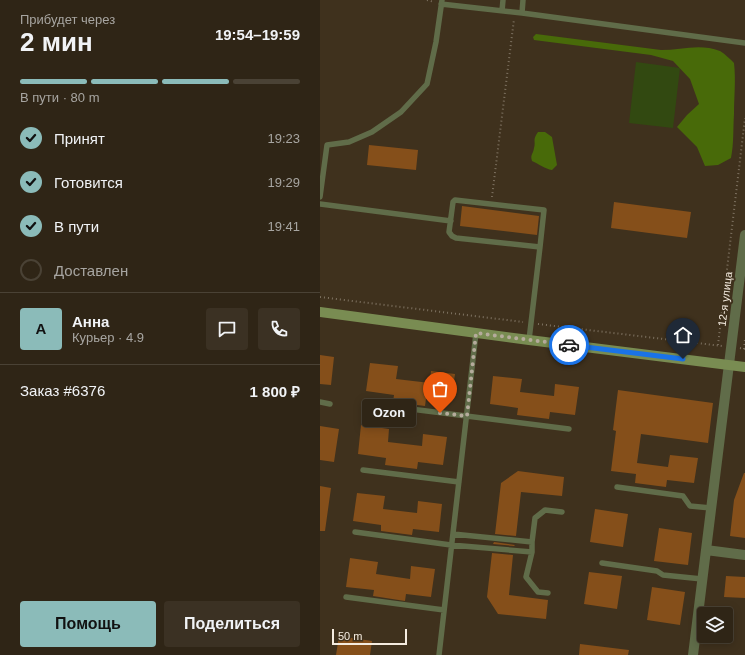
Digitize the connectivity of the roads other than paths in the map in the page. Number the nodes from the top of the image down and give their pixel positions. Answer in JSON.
{"nodes":[{"id":1,"x":503,"y":0,"type":"edge"},
{"id":2,"x":523,"y":0,"type":"edge"},
{"id":3,"x":441,"y":2,"type":"edge"},
{"id":4,"x":502,"y":11,"type":"junction"},
{"id":5,"x":522,"y":13,"type":"junction"},
{"id":6,"x":745,"y":43,"type":"edge"},
{"id":7,"x":320,"y":197,"type":"edge"},
{"id":8,"x":320,"y":204,"type":"edge"},
{"id":9,"x":451,"y":221,"type":"junction"},
{"id":10,"x":745,"y":236,"type":"edge"},
{"id":11,"x":540,"y":247,"type":"junction"},
{"id":12,"x":320,"y":312,"type":"edge"},
{"id":13,"x":476,"y":333,"type":"junction"},
{"id":14,"x":529,"y":340,"type":"junction"},
{"id":15,"x":729,"y":365,"type":"junction"},
{"id":16,"x":745,"y":367,"type":"edge"},
{"id":17,"x":320,"y":402,"type":"edge"},
{"id":18,"x":330,"y":404,"type":"dead end"},
{"id":19,"x":371,"y":404,"type":"dead end"},
{"id":20,"x":467,"y":416,"type":"junction"},
{"id":21,"x":569,"y":429,"type":"dead end"},
{"id":22,"x":363,"y":470,"type":"dead end"},
{"id":23,"x":459,"y":482,"type":"junction"},
{"id":24,"x":617,"y":488,"type":"dead end"},
{"id":25,"x":711,"y":508,"type":"junction"},
{"id":26,"x":562,"y":512,"type":"dead end"},
{"id":27,"x":355,"y":532,"type":"dead end"},
{"id":28,"x":453,"y":534,"type":"junction"},
{"id":29,"x":532,"y":542,"type":"junction"},
{"id":30,"x":451,"y":546,"type":"junction"},
{"id":31,"x":706,"y":550,"type":"junction"},
{"id":32,"x":532,"y":552,"type":"junction"},
{"id":33,"x":745,"y":555,"type":"edge"},
{"id":34,"x":602,"y":563,"type":"dead end"},
{"id":35,"x":702,"y":579,"type":"junction"},
{"id":36,"x":548,"y":593,"type":"dead end"},
{"id":37,"x":346,"y":597,"type":"dead end"},
{"id":38,"x":444,"y":610,"type":"junction"},
{"id":39,"x":438,"y":655,"type":"edge"},
{"id":40,"x":693,"y":655,"type":"edge"}],
"edges":[{"from":1,"to":4,"type":"lane"},
{"from":2,"to":5,"type":"lane"},
{"from":3,"to":4,"type":"lane"},
{"from":3,"to":7,"type":"lane"},
{"from":4,"to":5,"type":"lane"},
{"from":5,"to":6,"type":"lane"},
{"from":8,"to":9,"type":"lane"},
{"from":9,"to":11,"type":"lane"},
{"from":9,"to":11,"type":"lane"},
{"from":10,"to":15,"type":"street","name":"12-я улица"},
{"from":11,"to":14,"type":"lane"},
{"from":12,"to":13,"type":"street"},
{"from":13,"to":14,"type":"street"},
{"from":13,"to":20,"type":"lane"},
{"from":14,"to":15,"type":"street"},
{"from":15,"to":16,"type":"street"},
{"from":15,"to":25,"type":"street","name":"12-я улица"},
{"from":17,"to":18,"type":"lane"},
{"from":19,"to":20,"type":"lane"},
{"from":20,"to":21,"type":"lane"},
{"from":20,"to":23,"type":"lane"},
{"from":22,"to":23,"type":"lane"},
{"from":23,"to":28,"type":"lane"},
{"from":24,"to":25,"type":"lane"},
{"from":25,"to":31,"type":"street","name":"12-я улица"},
{"from":26,"to":29,"type":"lane"},
{"from":27,"to":30,"type":"lane"},
{"from":28,"to":29,"type":"lane"},
{"from":28,"to":30,"type":"lane"},
{"from":29,"to":32,"type":"lane"},
{"from":30,"to":32,"type":"lane"},
{"from":30,"to":38,"type":"lane"},
{"from":31,"to":33,"type":"street"},
{"from":31,"to":35,"type":"street","name":"12-я улица"},
{"from":32,"to":36,"type":"lane"},
{"from":34,"to":35,"type":"lane"},
{"from":35,"to":40,"type":"street","name":"12-я улица"},
{"from":37,"to":38,"type":"lane"},
{"from":38,"to":39,"type":"lane"}]}
